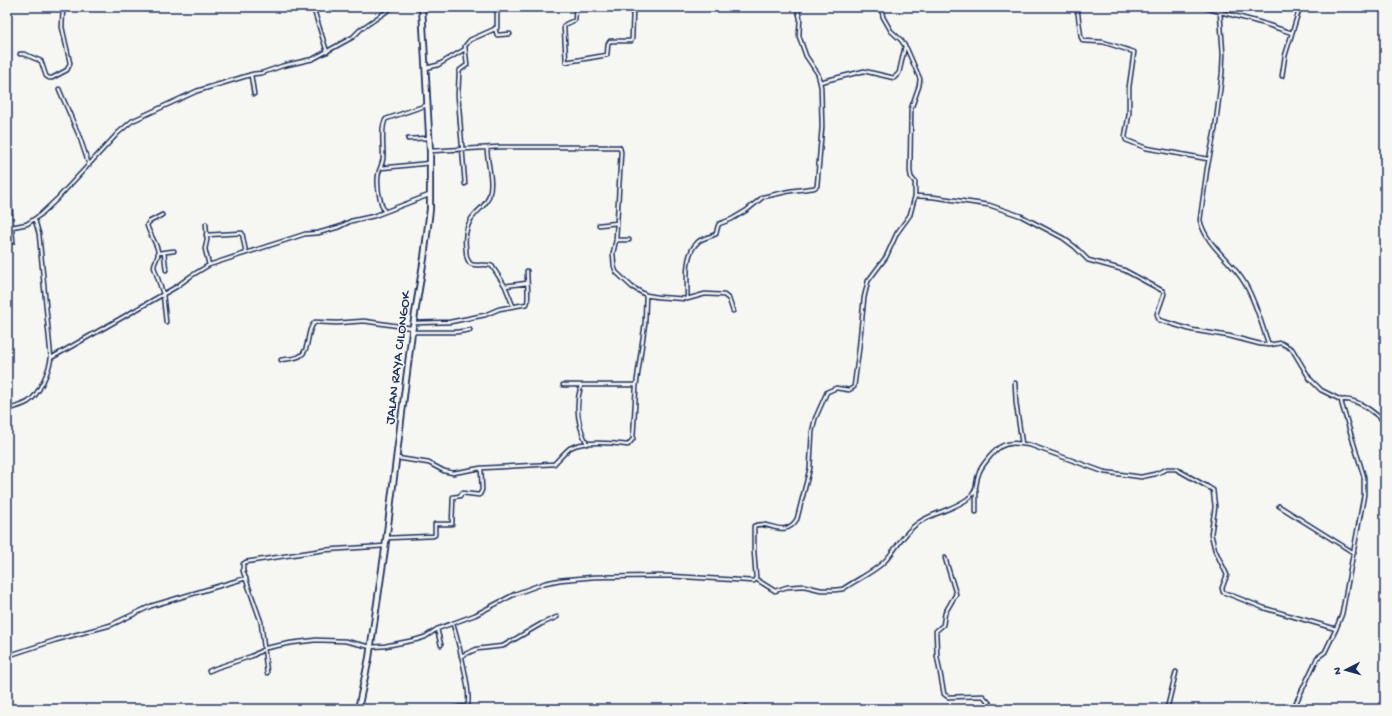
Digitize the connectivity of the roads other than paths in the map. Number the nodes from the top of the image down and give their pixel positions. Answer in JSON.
{"nodes":[{"id":1,"x":63,"y":7,"type":"edge"},
{"id":2,"x":313,"y":7,"type":"edge"},
{"id":3,"x":393,"y":7,"type":"edge"},
{"id":4,"x":422,"y":7,"type":"edge"},
{"id":5,"x":511,"y":7,"type":"edge"},
{"id":6,"x":576,"y":7,"type":"edge"},
{"id":7,"x":646,"y":7,"type":"edge"},
{"id":8,"x":797,"y":7,"type":"edge"},
{"id":9,"x":881,"y":7,"type":"edge"},
{"id":10,"x":1077,"y":7,"type":"edge"},
{"id":11,"x":1202,"y":7,"type":"edge"},
{"id":12,"x":1300,"y":7,"type":"edge"},
{"id":13,"x":1213,"y":8,"type":"edge"},
{"id":14,"x":1220,"y":12,"type":"junction"},
{"id":15,"x":495,"y":28,"type":"junction"},
{"id":16,"x":1292,"y":33,"type":"junction"},
{"id":17,"x":510,"y":34,"type":"dead end"},
{"id":18,"x":905,"y":46,"type":"junction"},
{"id":19,"x":465,"y":49,"type":"junction"},
{"id":20,"x":327,"y":52,"type":"junction"},
{"id":21,"x":20,"y":54,"type":"dead end"},
{"id":22,"x":426,"y":68,"type":"junction"},
{"id":23,"x":251,"y":75,"type":"junction"},
{"id":24,"x":1282,"y":76,"type":"dead end"},
{"id":25,"x":820,"y":82,"type":"junction"},
{"id":26,"x":59,"y":89,"type":"dead end"},
{"id":27,"x":254,"y":94,"type":"dead end"},
{"id":28,"x":428,"y":105,"type":"junction"},
{"id":29,"x":429,"y":138,"type":"junction"},
{"id":30,"x":408,"y":139,"type":"dead end"},
{"id":31,"x":487,"y":148,"type":"junction"},
{"id":32,"x":461,"y":149,"type":"junction"},
{"id":33,"x":430,"y":151,"type":"junction"},
{"id":34,"x":1208,"y":159,"type":"junction"},
{"id":35,"x":430,"y":163,"type":"junction"},
{"id":36,"x":89,"y":165,"type":"junction"},
{"id":37,"x":381,"y":168,"type":"junction"},
{"id":38,"x":7,"y":184,"type":"edge"},
{"id":39,"x":465,"y":184,"type":"dead end"},
{"id":40,"x":431,"y":194,"type":"junction"},
{"id":41,"x":915,"y":196,"type":"junction"},
{"id":42,"x":384,"y":211,"type":"junction"},
{"id":43,"x":162,"y":214,"type":"dead end"},
{"id":44,"x":35,"y":220,"type":"junction"},
{"id":45,"x":617,"y":223,"type":"junction"},
{"id":46,"x":206,"y":224,"type":"dead end"},
{"id":47,"x":598,"y":225,"type":"dead end"},
{"id":48,"x":11,"y":227,"type":"junction"},
{"id":49,"x":7,"y":228,"type":"edge"},
{"id":50,"x":206,"y":235,"type":"junction"},
{"id":51,"x":616,"y":240,"type":"junction"},
{"id":52,"x":629,"y":240,"type":"dead end"},
{"id":53,"x":13,"y":242,"type":"dead end"},
{"id":54,"x":174,"y":251,"type":"dead end"},
{"id":55,"x":164,"y":252,"type":"junction"},
{"id":56,"x":158,"y":253,"type":"junction"},
{"id":57,"x":246,"y":253,"type":"junction"},
{"id":58,"x":209,"y":265,"type":"junction"},
{"id":59,"x":166,"y":270,"type":"dead end"},
{"id":60,"x":527,"y":271,"type":"dead end"},
{"id":61,"x":526,"y":283,"type":"junction"},
{"id":62,"x":505,"y":286,"type":"junction"},
{"id":63,"x":163,"y":294,"type":"junction"},
{"id":64,"x":646,"y":295,"type":"junction"},
{"id":65,"x":688,"y":298,"type":"junction"},
{"id":66,"x":514,"y":306,"type":"junction"},
{"id":67,"x":733,"y":310,"type":"dead end"},
{"id":68,"x":166,"y":322,"type":"dead end"},
{"id":69,"x":412,"y":328,"type":"junction"},
{"id":70,"x":470,"y":330,"type":"dead end"},
{"id":71,"x":1269,"y":345,"type":"junction"},
{"id":72,"x":51,"y":358,"type":"junction"},
{"id":73,"x":281,"y":360,"type":"dead end"},
{"id":74,"x":1015,"y":384,"type":"dead end"},
{"id":75,"x":563,"y":385,"type":"dead end"},
{"id":76,"x":581,"y":385,"type":"junction"},
{"id":77,"x":636,"y":385,"type":"junction"},
{"id":78,"x":1341,"y":400,"type":"junction"},
{"id":79,"x":7,"y":410,"type":"edge"},
{"id":80,"x":1385,"y":422,"type":"edge"},
{"id":81,"x":587,"y":444,"type":"junction"},
{"id":82,"x":1022,"y":444,"type":"junction"},
{"id":83,"x":396,"y":458,"type":"junction"},
{"id":84,"x":481,"y":468,"type":"junction"},
{"id":85,"x":976,"y":489,"type":"junction"},
{"id":86,"x":1279,"y":506,"type":"dead end"},
{"id":87,"x":976,"y":512,"type":"dead end"},
{"id":88,"x":386,"y":538,"type":"junction"},
{"id":89,"x":385,"y":546,"type":"junction"},
{"id":90,"x":1354,"y":552,"type":"junction"},
{"id":91,"x":945,"y":558,"type":"dead end"},
{"id":92,"x":246,"y":578,"type":"junction"},
{"id":93,"x":756,"y":580,"type":"junction"},
{"id":94,"x":557,"y":617,"type":"dead end"},
{"id":95,"x":453,"y":624,"type":"junction"},
{"id":96,"x":437,"y":629,"type":"junction"},
{"id":97,"x":1336,"y":629,"type":"junction"},
{"id":98,"x":440,"y":645,"type":"dead end"},
{"id":99,"x":371,"y":647,"type":"junction"},
{"id":100,"x":265,"y":649,"type":"junction"},
{"id":101,"x":7,"y":656,"type":"edge"},
{"id":102,"x":461,"y":656,"type":"junction"},
{"id":103,"x":209,"y":671,"type":"dead end"},
{"id":104,"x":1176,"y":672,"type":"dead end"},
{"id":105,"x":267,"y":673,"type":"dead end"},
{"id":106,"x":358,"y":709,"type":"edge"},
{"id":107,"x":448,"y":709,"type":"edge"},
{"id":108,"x":995,"y":709,"type":"edge"},
{"id":109,"x":1166,"y":709,"type":"edge"},
{"id":110,"x":1293,"y":709,"type":"edge"}],
"edges":[{"from":1,"to":21,"type":"street"},
{"from":2,"to":20,"type":"street"},
{"from":3,"to":20,"type":"street"},
{"from":4,"to":22,"type":"highway","name":"JALAN RAYA CILONGOK"},
{"from":5,"to":15,"type":"street"},
{"from":6,"to":7,"type":"street"},
{"from":8,"to":25,"type":"street"},
{"from":9,"to":18,"type":"street"},
{"from":10,"to":34,"type":"street"},
{"from":11,"to":13,"type":"street"},
{"from":12,"to":16,"type":"street"},
{"from":13,"to":14,"type":"street"},
{"from":14,"to":16,"type":"street"},
{"from":14,"to":34,"type":"street"},
{"from":15,"to":17,"type":"street"},
{"from":15,"to":19,"type":"street"},
{"from":16,"to":24,"type":"street"},
{"from":18,"to":25,"type":"street"},
{"from":18,"to":41,"type":"street"},
{"from":19,"to":22,"type":"street"},
{"from":19,"to":32,"type":"street"},
{"from":20,"to":23,"type":"street"},
{"from":22,"to":28,"type":"highway","name":"JALAN RAYA CILONGOK"},
{"from":23,"to":27,"type":"street"},
{"from":23,"to":36,"type":"street"},
{"from":25,"to":65,"type":"street"},
{"from":26,"to":36,"type":"street"},
{"from":28,"to":29,"type":"highway","name":"JALAN RAYA CILONGOK"},
{"from":28,"to":37,"type":"street"},
{"from":29,"to":30,"type":"street"},
{"from":29,"to":33,"type":"highway","name":"JALAN RAYA CILONGOK"},
{"from":31,"to":32,"type":"street"},
{"from":31,"to":45,"type":"street"},
{"from":31,"to":62,"type":"street"},
{"from":32,"to":33,"type":"street"},
{"from":32,"to":39,"type":"street"},
{"from":33,"to":35,"type":"highway","name":"JALAN RAYA CILONGOK"},
{"from":34,"to":71,"type":"street"},
{"from":35,"to":37,"type":"street"},
{"from":35,"to":40,"type":"highway","name":"JALAN RAYA CILONGOK"},
{"from":36,"to":44,"type":"street"},
{"from":37,"to":42,"type":"street"},
{"from":38,"to":48,"type":"street"},
{"from":40,"to":42,"type":"street"},
{"from":40,"to":69,"type":"highway","name":"JALAN RAYA CILONGOK"},
{"from":41,"to":71,"type":"street"},
{"from":41,"to":93,"type":"street"},
{"from":42,"to":57,"type":"street"},
{"from":43,"to":56,"type":"street"},
{"from":44,"to":48,"type":"street"},
{"from":44,"to":72,"type":"street"},
{"from":45,"to":47,"type":"street"},
{"from":45,"to":51,"type":"street"},
{"from":46,"to":50,"type":"street"},
{"from":48,"to":49,"type":"street"},
{"from":48,"to":53,"type":"street"},
{"from":50,"to":57,"type":"street"},
{"from":50,"to":58,"type":"street"},
{"from":51,"to":52,"type":"street"},
{"from":51,"to":64,"type":"street"},
{"from":54,"to":55,"type":"street"},
{"from":55,"to":56,"type":"street"},
{"from":55,"to":59,"type":"street"},
{"from":56,"to":63,"type":"street"},
{"from":57,"to":58,"type":"street"},
{"from":58,"to":63,"type":"street"},
{"from":60,"to":61,"type":"street"},
{"from":61,"to":62,"type":"street"},
{"from":61,"to":66,"type":"street"},
{"from":62,"to":66,"type":"street"},
{"from":63,"to":68,"type":"street"},
{"from":63,"to":72,"type":"street"},
{"from":64,"to":65,"type":"street"},
{"from":64,"to":77,"type":"street"},
{"from":65,"to":67,"type":"street"},
{"from":66,"to":69,"type":"street"},
{"from":69,"to":70,"type":"street"},
{"from":69,"to":73,"type":"street"},
{"from":69,"to":83,"type":"highway","name":"JALAN RAYA CILONGOK"},
{"from":71,"to":78,"type":"street"},
{"from":72,"to":79,"type":"street"},
{"from":74,"to":82,"type":"street"},
{"from":75,"to":76,"type":"street"},
{"from":76,"to":77,"type":"street"},
{"from":76,"to":81,"type":"street"},
{"from":77,"to":81,"type":"street"},
{"from":78,"to":80,"type":"street"},
{"from":78,"to":90,"type":"street"},
{"from":81,"to":84,"type":"street"},
{"from":82,"to":85,"type":"street"},
{"from":82,"to":97,"type":"street"},
{"from":83,"to":84,"type":"street"},
{"from":83,"to":88,"type":"highway","name":"JALAN RAYA CILONGOK"},
{"from":84,"to":88,"type":"street"},
{"from":85,"to":87,"type":"street"},
{"from":85,"to":93,"type":"street"},
{"from":86,"to":90,"type":"street"},
{"from":88,"to":89,"type":"highway","name":"JALAN RAYA CILONGOK"},
{"from":89,"to":92,"type":"street"},
{"from":89,"to":99,"type":"highway","name":"JALAN RAYA CILONGOK"},
{"from":90,"to":97,"type":"street"},
{"from":91,"to":108,"type":"street"},
{"from":92,"to":100,"type":"street"},
{"from":92,"to":101,"type":"street"},
{"from":93,"to":95,"type":"street"},
{"from":94,"to":102,"type":"street"},
{"from":95,"to":96,"type":"street"},
{"from":95,"to":102,"type":"street"},
{"from":96,"to":98,"type":"street"},
{"from":96,"to":99,"type":"street"},
{"from":97,"to":110,"type":"street"},
{"from":99,"to":100,"type":"street"},
{"from":99,"to":106,"type":"highway","name":"JALAN RAYA CILONGOK"},
{"from":100,"to":103,"type":"street"},
{"from":100,"to":105,"type":"street"},
{"from":102,"to":107,"type":"street"},
{"from":104,"to":109,"type":"street"}]}
